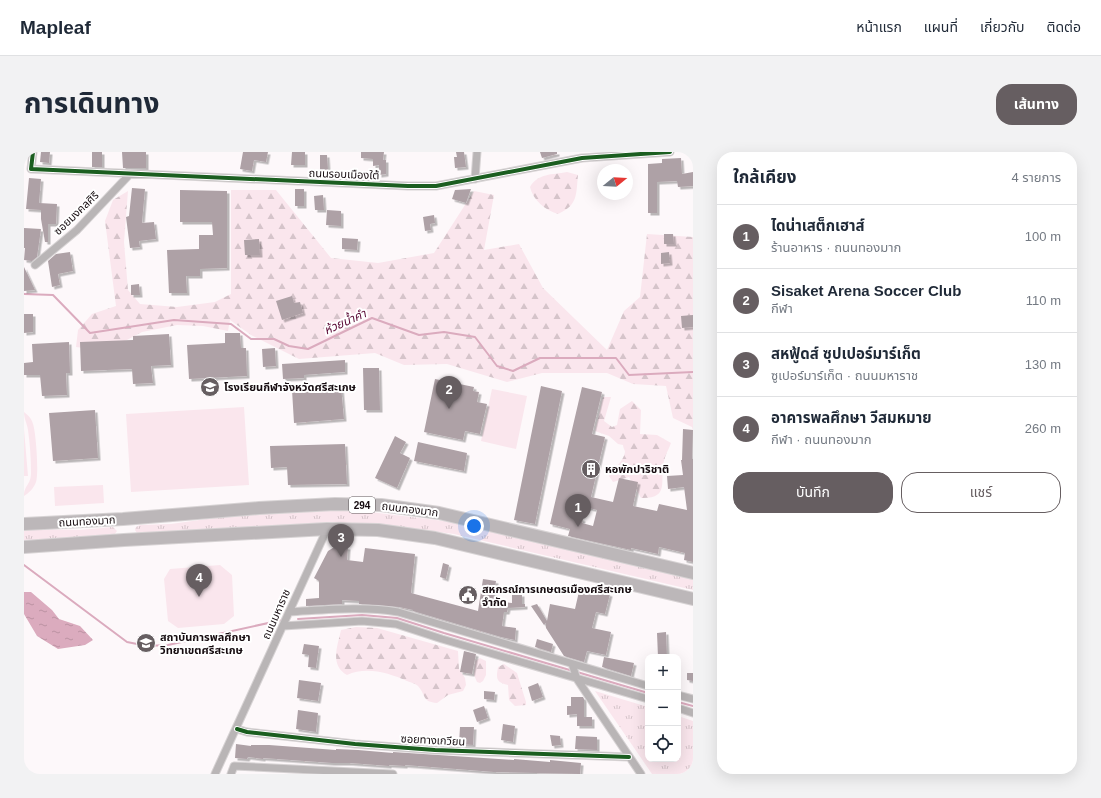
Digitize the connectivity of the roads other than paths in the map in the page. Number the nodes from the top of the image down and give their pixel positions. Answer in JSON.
{"nodes":[{"id":1,"x":33,"y":152,"type":"edge"},
{"id":2,"x":477,"y":152,"type":"edge"},
{"id":3,"x":589,"y":152,"type":"edge"},
{"id":4,"x":670,"y":152,"type":"edge"},
{"id":5,"x":582,"y":158,"type":"junction"},
{"id":6,"x":31,"y":169,"type":"junction"},
{"id":7,"x":24,"y":172,"type":"edge"},
{"id":8,"x":130,"y":174,"type":"junction"},
{"id":9,"x":475,"y":180,"type":"junction"},
{"id":10,"x":35,"y":265,"type":"dead end"},
{"id":11,"x":123,"y":519,"type":"junction"},
{"id":12,"x":24,"y":524,"type":"edge"},
{"id":13,"x":327,"y":529,"type":"junction"},
{"id":14,"x":124,"y":540,"type":"junction"},
{"id":15,"x":24,"y":547,"type":"edge"},
{"id":16,"x":693,"y":573,"type":"edge"},
{"id":17,"x":693,"y":599,"type":"edge"},
{"id":18,"x":289,"y":612,"type":"junction"},
{"id":19,"x":283,"y":626,"type":"junction"},
{"id":20,"x":572,"y":664,"type":"junction"},
{"id":21,"x":577,"y":679,"type":"junction"},
{"id":22,"x":645,"y":685,"type":"edge"},
{"id":23,"x":681,"y":696,"type":"edge"},
{"id":24,"x":645,"y":699,"type":"edge"},
{"id":25,"x":693,"y":700,"type":"edge"},
{"id":26,"x":681,"y":709,"type":"edge"},
{"id":27,"x":693,"y":713,"type":"edge"},
{"id":28,"x":237,"y":729,"type":"junction"},
{"id":29,"x":629,"y":757,"type":"junction"},
{"id":30,"x":355,"y":773,"type":"edge"},
{"id":31,"x":216,"y":774,"type":"edge"},
{"id":32,"x":231,"y":774,"type":"edge"},
{"id":33,"x":393,"y":774,"type":"edge"},
{"id":34,"x":641,"y":774,"type":"edge"}],
"edges":[{"from":1,"to":6,"type":"street"},
{"from":2,"to":9,"type":"street"},
{"from":3,"to":5,"type":"street"},
{"from":4,"to":5,"type":"street","name":"ถนนรอบเมืองใต้"},
{"from":5,"to":9,"type":"street","name":"ถนนรอบเมืองใต้"},
{"from":6,"to":7,"type":"street"},
{"from":6,"to":8,"type":"street","name":"ถนนรอบเมืองใต้"},
{"from":8,"to":9,"type":"street","name":"ถนนรอบเมืองใต้"},
{"from":8,"to":10,"type":"street","name":"ซอยมงคลศิริ"},
{"from":11,"to":12,"type":"main road","name":"ถนนทองมาก","number":"294"},
{"from":11,"to":14,"type":"main road"},
{"from":11,"to":16,"type":"main road","name":"ถนนทองมาก","number":"294"},
{"from":13,"to":14,"type":"main road","name":"ถนนทองมาก"},
{"from":13,"to":17,"type":"main road","name":"ถนนทองมาก"},
{"from":13,"to":18,"type":"street","name":"ถนนมหาราช"},
{"from":14,"to":15,"type":"main road","name":"ถนนทองมาก"},
{"from":18,"to":19,"type":"street","name":"ถนนมหาราช"},
{"from":18,"to":20,"type":"street"},
{"from":19,"to":21,"type":"street"},
{"from":19,"to":28,"type":"street","name":"ถนนมหาราช"},
{"from":20,"to":21,"type":"street"},
{"from":20,"to":22,"type":"street"},
{"from":21,"to":24,"type":"street"},
{"from":21,"to":29,"type":"street"},
{"from":23,"to":25,"type":"street"},
{"from":26,"to":27,"type":"street"},
{"from":28,"to":29,"type":"street","name":"ซอยทางเกวียน"},
{"from":28,"to":31,"type":"street","name":"ถนนมหาราช"},
{"from":29,"to":34,"type":"street"},
{"from":30,"to":32,"type":"street"},
{"from":30,"to":33,"type":"street"}]}
